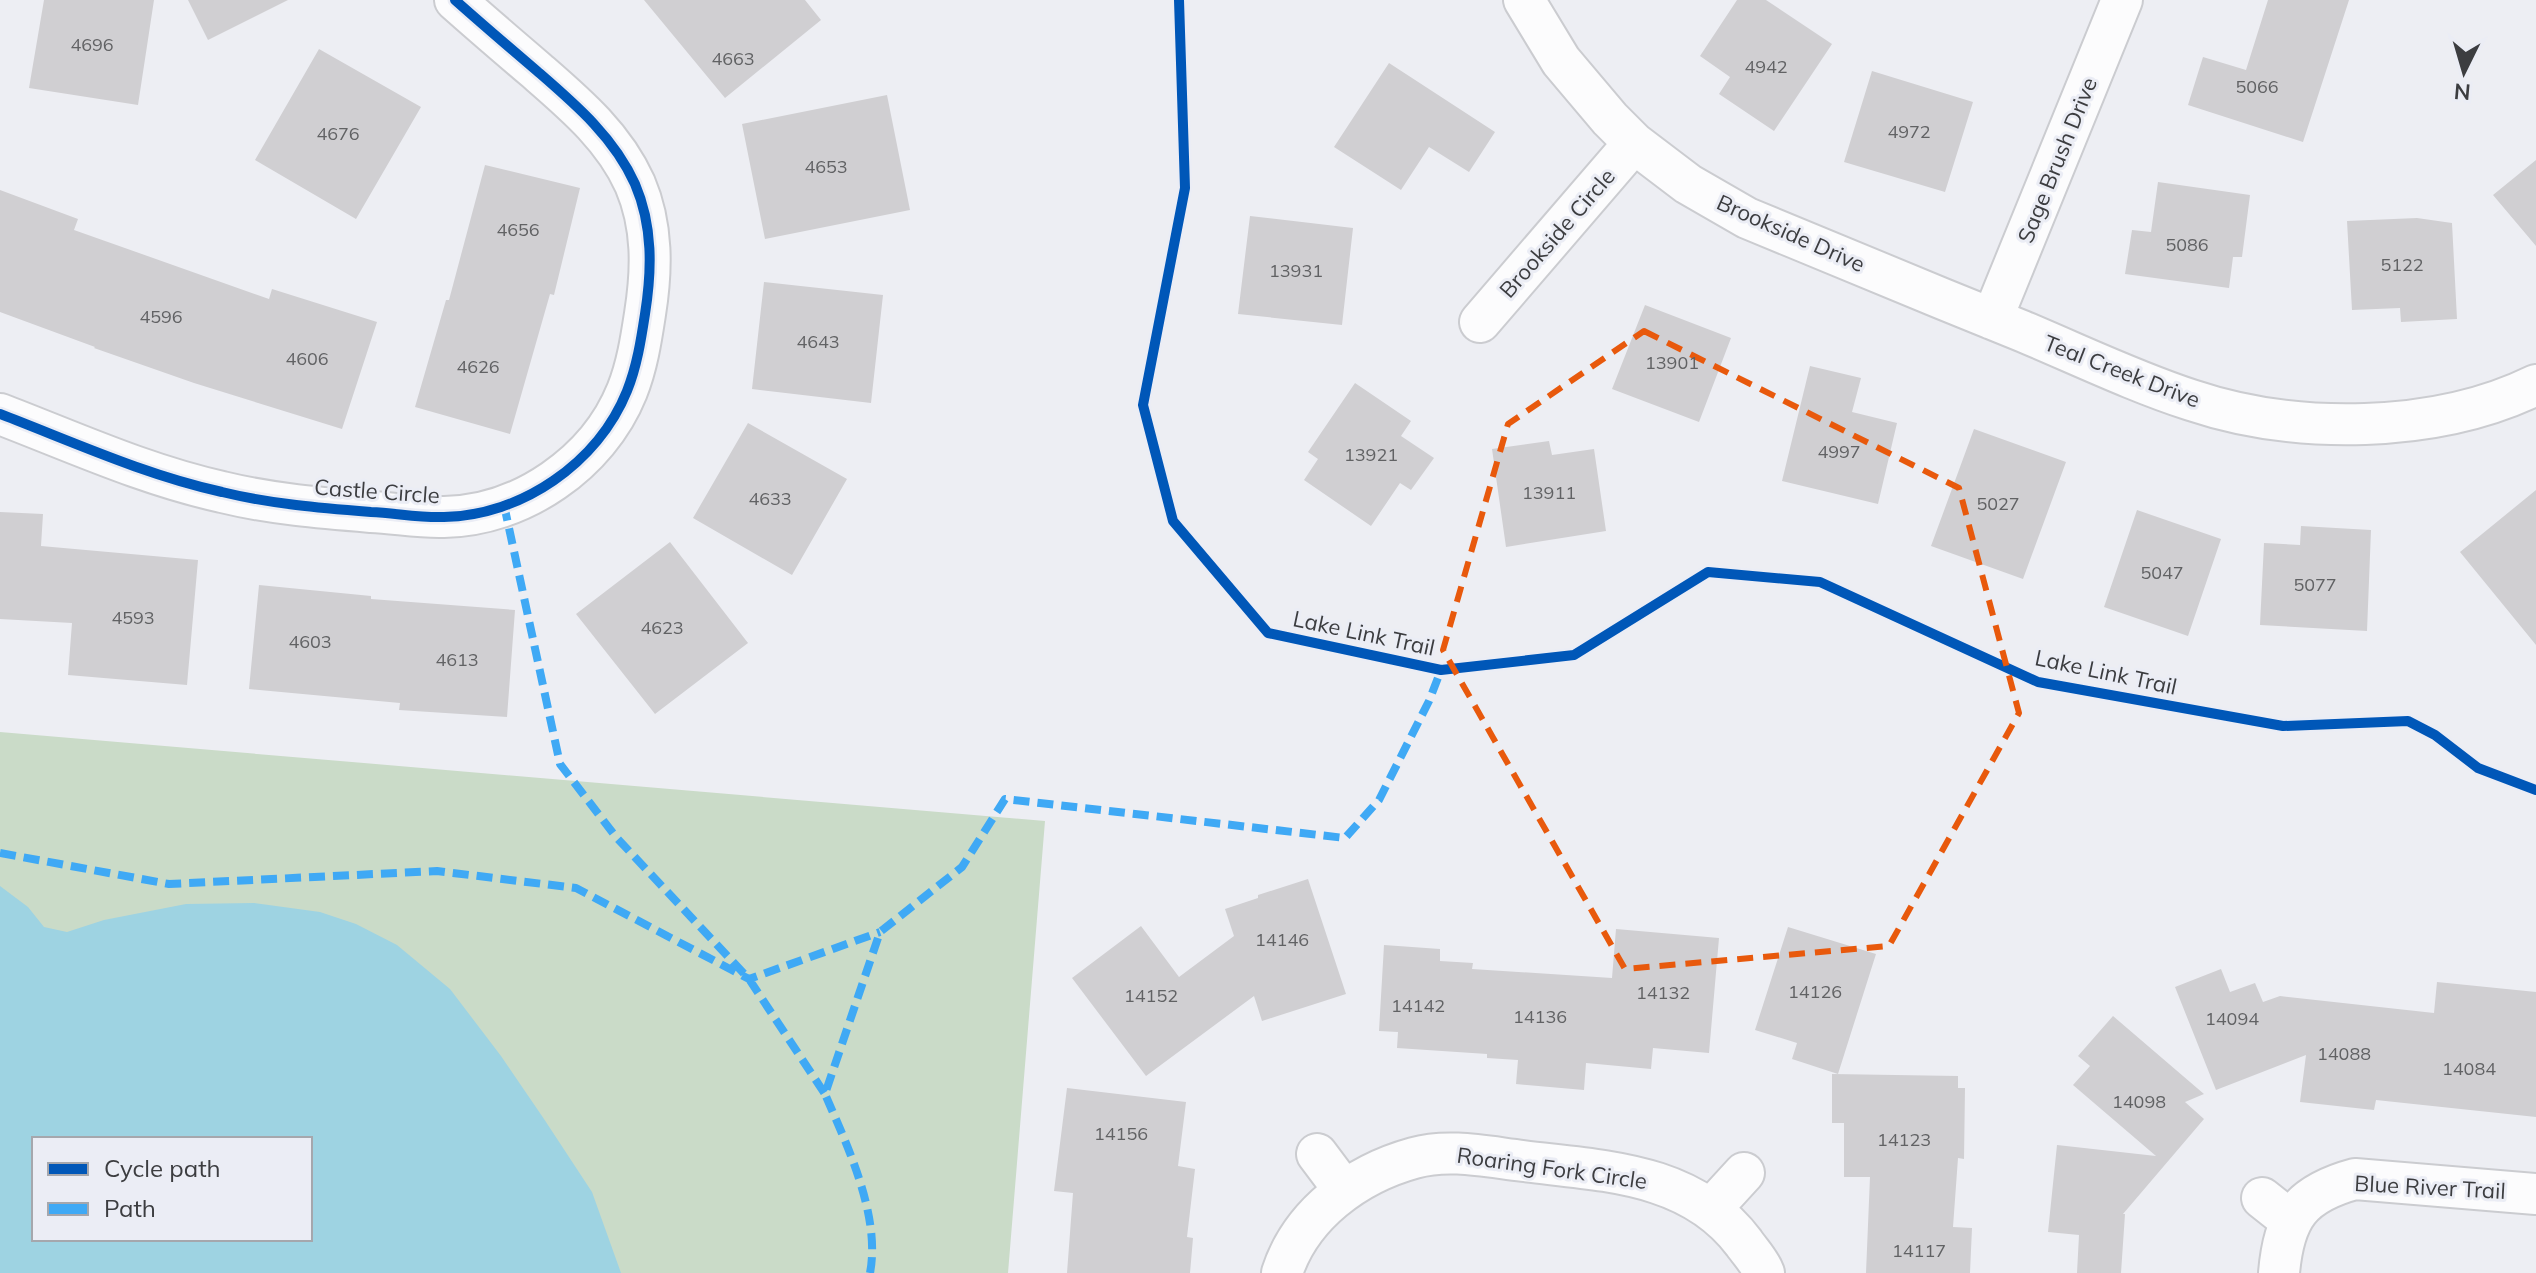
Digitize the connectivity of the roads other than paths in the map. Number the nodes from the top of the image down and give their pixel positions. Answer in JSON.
{"nodes":[{"id":1,"x":455,"y":0,"type":"edge"},
{"id":2,"x":1524,"y":0,"type":"edge"},
{"id":3,"x":2122,"y":0,"type":"edge"},
{"id":4,"x":1634,"y":143,"type":"junction"},
{"id":5,"x":1992,"y":319,"type":"junction"},
{"id":6,"x":1480,"y":322,"type":"dead end"},
{"id":7,"x":2536,"y":385,"type":"edge"},
{"id":8,"x":0,"y":414,"type":"edge"},
{"id":9,"x":1317,"y":1154,"type":"dead end"},
{"id":10,"x":1744,"y":1173,"type":"dead end"},
{"id":11,"x":1344,"y":1190,"type":"junction"},
{"id":12,"x":2536,"y":1194,"type":"edge"},
{"id":13,"x":1711,"y":1209,"type":"junction"},
{"id":14,"x":1282,"y":1273,"type":"edge"},
{"id":15,"x":1764,"y":1273,"type":"edge"},
{"id":16,"x":2279,"y":1273,"type":"edge"}],
"edges":[{"from":1,"to":8,"type":"street","name":"Castle Circle"},
{"from":2,"to":4,"type":"street","name":"Brookside Drive"},
{"from":3,"to":5,"type":"street","name":"Sage Brush Drive"},
{"from":4,"to":5,"type":"street","name":"Brookside Drive"},
{"from":4,"to":6,"type":"street","name":"Brookside Circle"},
{"from":5,"to":7,"type":"street","name":"Teal Creek Drive"},
{"from":9,"to":11,"type":"street"},
{"from":10,"to":13,"type":"street"},
{"from":11,"to":13,"type":"street","name":"Roaring Fork Circle"},
{"from":11,"to":14,"type":"street","name":"Roaring Fork Circle"},
{"from":12,"to":16,"type":"street","name":"Blue River Trail"},
{"from":13,"to":15,"type":"street","name":"Roaring Fork Circle"}]}
